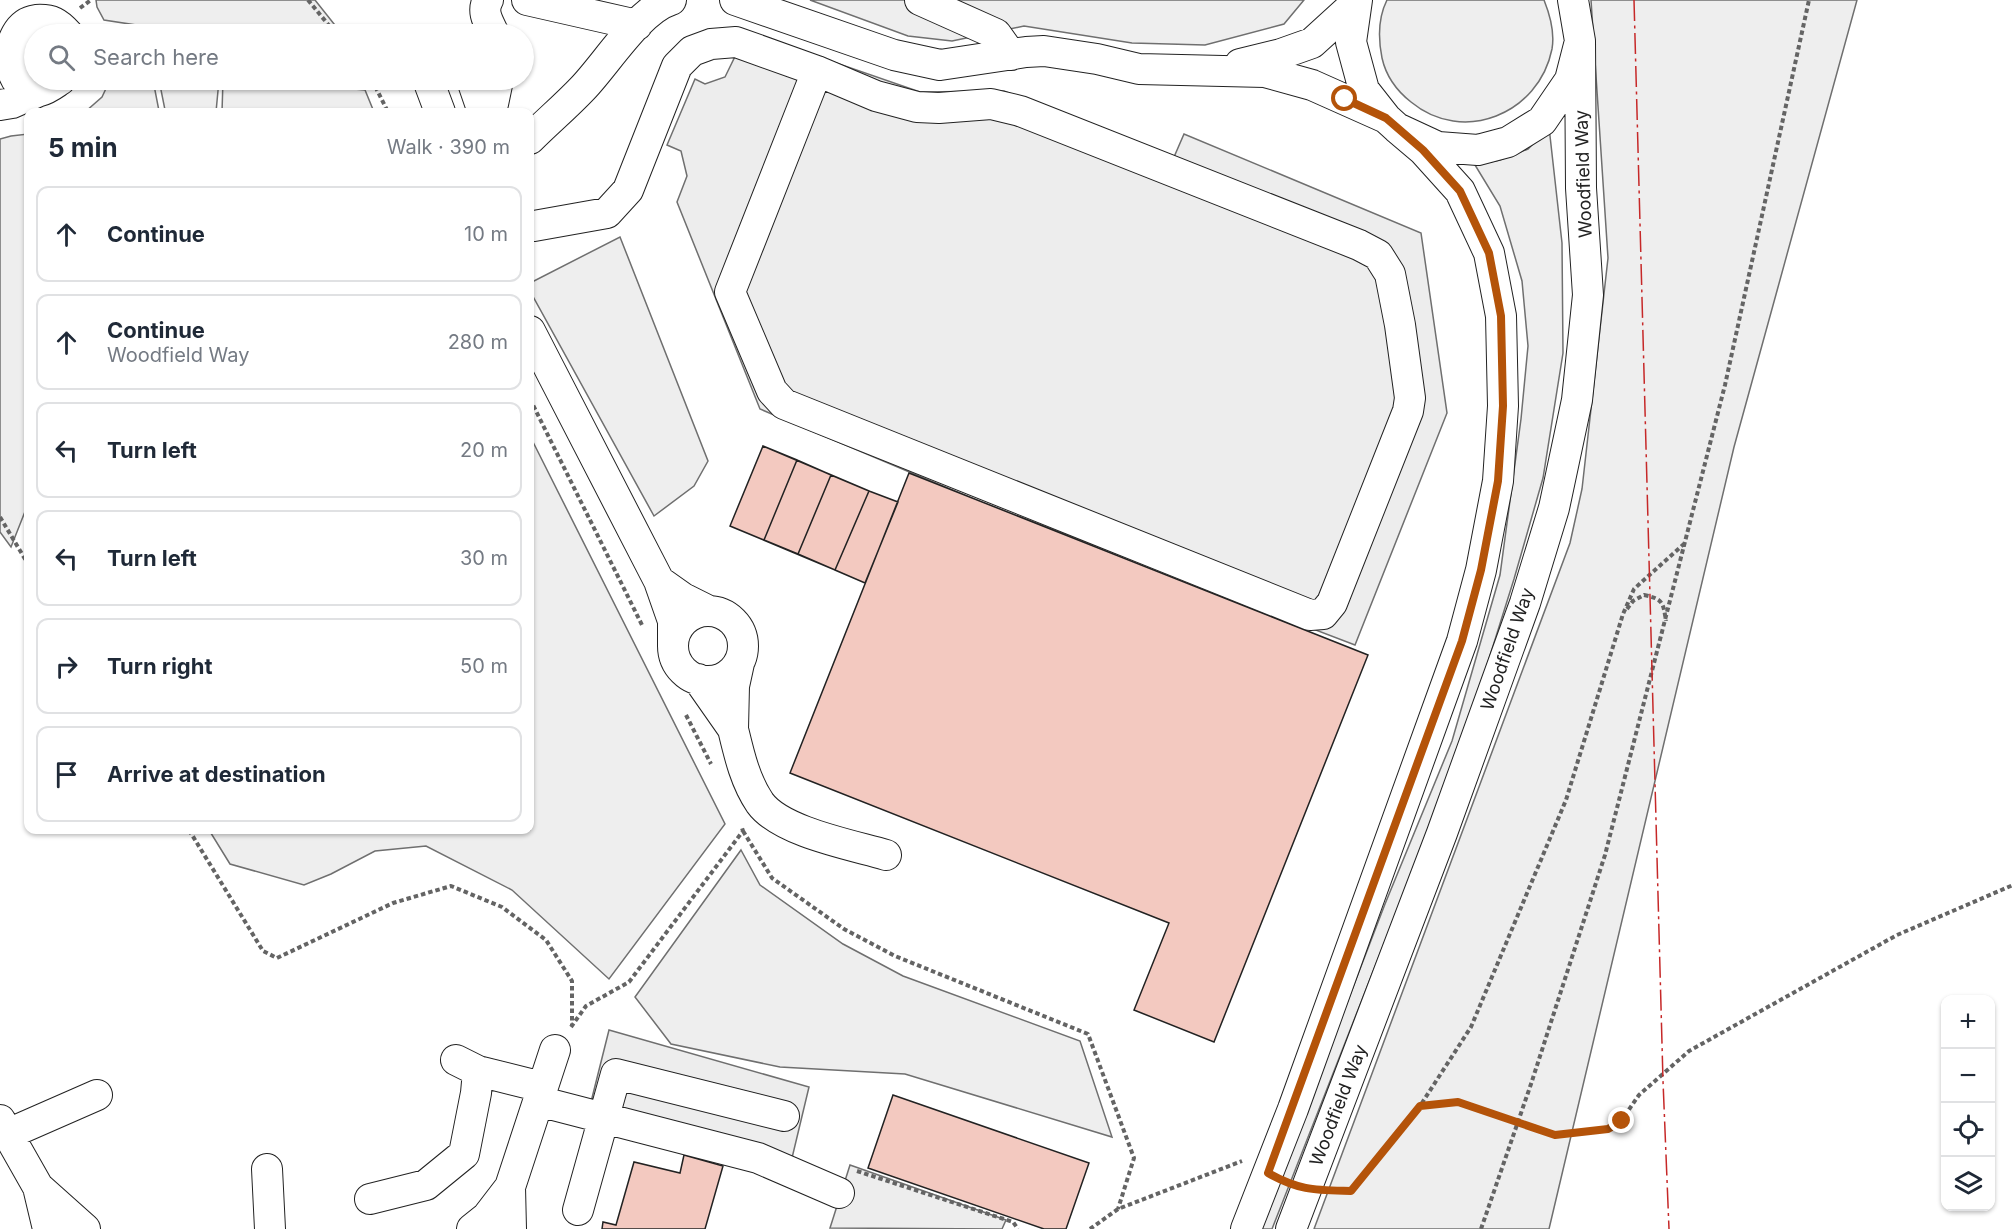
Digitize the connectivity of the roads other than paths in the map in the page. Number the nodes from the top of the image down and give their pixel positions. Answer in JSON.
{"nodes":[{"id":1,"x":488,"y":0,"type":"edge"},
{"id":2,"x":527,"y":0,"type":"edge"},
{"id":3,"x":671,"y":0,"type":"edge"},
{"id":4,"x":735,"y":0,"type":"edge"},
{"id":5,"x":920,"y":0,"type":"edge"},
{"id":6,"x":1573,"y":0,"type":"edge"},
{"id":7,"x":1356,"y":1,"type":"edge"},
{"id":8,"x":560,"y":4,"type":"edge"},
{"id":9,"x":60,"y":24,"type":"edge"},
{"id":10,"x":489,"y":24,"type":"edge"},
{"id":11,"x":637,"y":25,"type":"junction"},
{"id":12,"x":1580,"y":41,"type":"junction"},
{"id":13,"x":2,"y":54,"type":"edge"},
{"id":14,"x":1011,"y":55,"type":"junction"},
{"id":15,"x":817,"y":71,"type":"junction"},
{"id":16,"x":1208,"y":71,"type":"junction"},
{"id":17,"x":24,"y":88,"type":"edge"},
{"id":18,"x":40,"y":90,"type":"edge"},
{"id":19,"x":432,"y":90,"type":"edge"},
{"id":20,"x":476,"y":90,"type":"edge"},
{"id":21,"x":496,"y":90,"type":"edge"},
{"id":22,"x":0,"y":105,"type":"edge"},
{"id":23,"x":438,"y":108,"type":"edge"},
{"id":24,"x":483,"y":108,"type":"edge"},
{"id":25,"x":489,"y":108,"type":"edge"},
{"id":26,"x":1391,"y":123,"type":"junction"},
{"id":27,"x":534,"y":136,"type":"edge"},
{"id":28,"x":534,"y":223,"type":"edge"},
{"id":29,"x":534,"y":339,"type":"edge"},
{"id":30,"x":659,"y":581,"type":"junction"},
{"id":31,"x":709,"y":611,"type":"junction"},
{"id":32,"x":673,"y":645,"type":"junction"},
{"id":33,"x":739,"y":663,"type":"junction"},
{"id":34,"x":698,"y":679,"type":"junction"},
{"id":35,"x":733,"y":729,"type":"junction"},
{"id":36,"x":886,"y":855,"type":"dead end"},
{"id":37,"x":563,"y":1038,"type":"road end"},
{"id":38,"x":540,"y":1094,"type":"junction"},
{"id":39,"x":97,"y":1095,"type":"dead end"},
{"id":40,"x":784,"y":1116,"type":"dead end"},
{"id":41,"x":603,"y":1118,"type":"junction"},
{"id":42,"x":4,"y":1127,"type":"edge"},
{"id":43,"x":267,"y":1169,"type":"dead end"},
{"id":44,"x":845,"y":1181,"type":"road end"},
{"id":45,"x":38,"y":1187,"type":"junction"},
{"id":46,"x":510,"y":1187,"type":"junction"},
{"id":47,"x":370,"y":1199,"type":"dead end"},
{"id":48,"x":578,"y":1210,"type":"dead end"},
{"id":49,"x":48,"y":1229,"type":"edge"},
{"id":50,"x":85,"y":1229,"type":"edge"},
{"id":51,"x":270,"y":1229,"type":"edge"},
{"id":52,"x":472,"y":1229,"type":"edge"},
{"id":53,"x":511,"y":1229,"type":"edge"},
{"id":54,"x":1246,"y":1229,"type":"edge"},
{"id":55,"x":1291,"y":1229,"type":"edge"}],
"edges":[{"from":1,"to":10,"type":"street"},
{"from":2,"to":8,"type":"street"},
{"from":3,"to":11,"type":"street"},
{"from":4,"to":14,"type":"street"},
{"from":5,"to":14,"type":"street"},
{"from":6,"to":12,"type":"street"},
{"from":7,"to":16,"type":"street"},
{"from":7,"to":26,"type":"street"},
{"from":8,"to":11,"type":"street"},
{"from":9,"to":13,"type":"street"},
{"from":11,"to":27,"type":"street"},
{"from":12,"to":26,"type":"street"},
{"from":12,"to":55,"type":"street","name":"Woodfield Way"},
{"from":13,"to":17,"type":"street"},
{"from":14,"to":16,"type":"street"},
{"from":15,"to":15,"type":"street"},
{"from":15,"to":28,"type":"street"},
{"from":16,"to":26,"type":"street"},
{"from":18,"to":22,"type":"street"},
{"from":19,"to":23,"type":"street"},
{"from":20,"to":24,"type":"street"},
{"from":21,"to":25,"type":"street"},
{"from":26,"to":54,"type":"street"},
{"from":29,"to":30,"type":"street"},
{"from":30,"to":31,"type":"street"},
{"from":30,"to":32,"type":"street"},
{"from":31,"to":32,"type":"street"},
{"from":31,"to":33,"type":"street"},
{"from":32,"to":34,"type":"street"},
{"from":33,"to":34,"type":"street"},
{"from":33,"to":35,"type":"street"},
{"from":34,"to":35,"type":"street"},
{"from":35,"to":36,"type":"street"},
{"from":37,"to":38,"type":"street"},
{"from":38,"to":41,"type":"street"},
{"from":38,"to":46,"type":"street"},
{"from":38,"to":47,"type":"street"},
{"from":39,"to":42,"type":"street"},
{"from":40,"to":41,"type":"street"},
{"from":41,"to":44,"type":"street"},
{"from":41,"to":48,"type":"street"},
{"from":42,"to":45,"type":"street"},
{"from":43,"to":51,"type":"street"},
{"from":45,"to":49,"type":"street"},
{"from":45,"to":50,"type":"street"},
{"from":46,"to":52,"type":"street"},
{"from":46,"to":53,"type":"street"}]}
